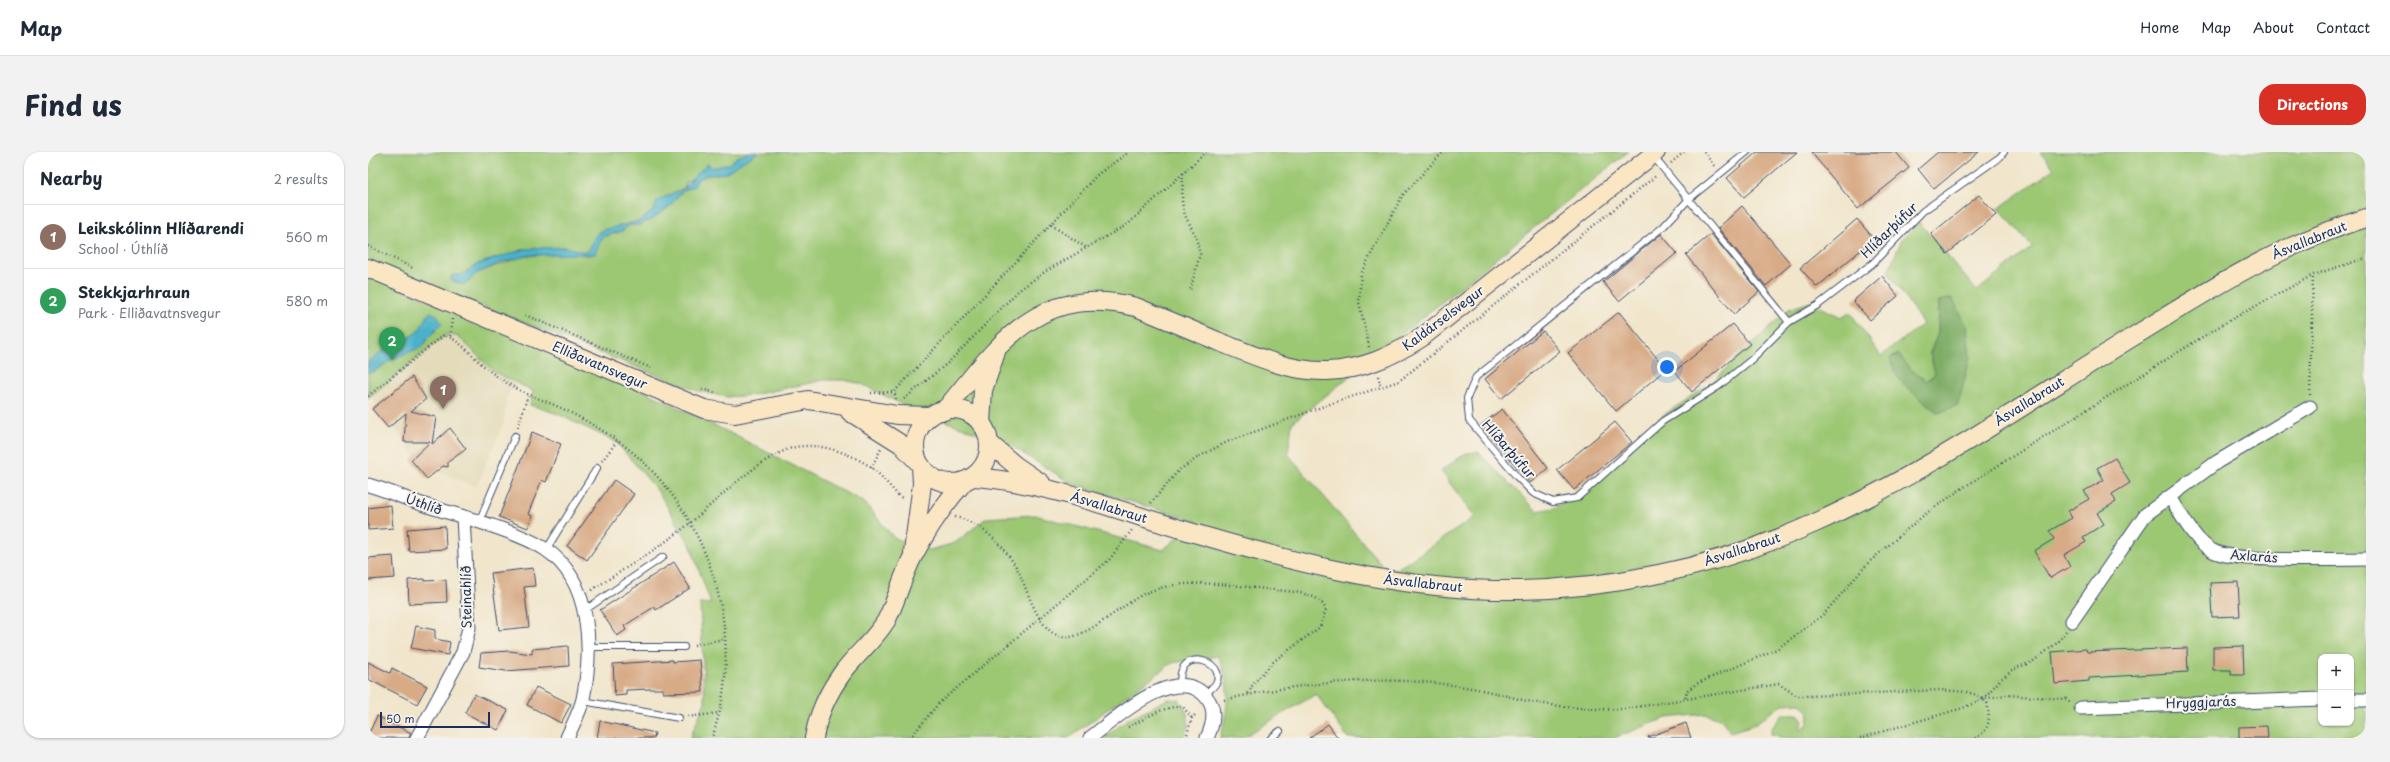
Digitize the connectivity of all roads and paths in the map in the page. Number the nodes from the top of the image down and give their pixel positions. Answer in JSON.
{"nodes":[{"id":1,"x":1129,"y":152,"type":"edge"},
{"id":2,"x":1206,"y":152,"type":"edge"},
{"id":3,"x":1443,"y":152,"type":"edge"},
{"id":4,"x":1704,"y":152,"type":"edge"},
{"id":5,"x":1747,"y":152,"type":"edge"},
{"id":6,"x":2004,"y":152,"type":"edge"},
{"id":7,"x":1654,"y":154,"type":"edge"},
{"id":8,"x":1183,"y":173,"type":"junction"},
{"id":9,"x":1720,"y":173,"type":"junction"},
{"id":10,"x":1689,"y":199,"type":"junction"},
{"id":11,"x":2366,"y":218,"type":"edge"},
{"id":12,"x":1051,"y":225,"type":"junction"},
{"id":13,"x":368,"y":246,"type":"edge"},
{"id":14,"x":1087,"y":248,"type":"junction"},
{"id":15,"x":2366,"y":258,"type":"edge"},
{"id":16,"x":368,"y":268,"type":"edge"},
{"id":17,"x":416,"y":269,"type":"dead end"},
{"id":18,"x":2313,"y":276,"type":"junction"},
{"id":19,"x":1190,"y":291,"type":"dead end"},
{"id":20,"x":523,"y":314,"type":"dead end"},
{"id":21,"x":1789,"y":322,"type":"junction"},
{"id":22,"x":998,"y":348,"type":"junction"},
{"id":23,"x":1374,"y":362,"type":"junction"},
{"id":24,"x":654,"y":369,"type":"dead end"},
{"id":25,"x":1381,"y":387,"type":"dead end"},
{"id":26,"x":699,"y":388,"type":"dead end"},
{"id":27,"x":865,"y":392,"type":"dead end"},
{"id":28,"x":894,"y":392,"type":"junction"},
{"id":29,"x":720,"y":394,"type":"dead end"},
{"id":30,"x":368,"y":396,"type":"edge"},
{"id":31,"x":528,"y":396,"type":"junction"},
{"id":32,"x":903,"y":400,"type":"dead end"},
{"id":33,"x":898,"y":405,"type":"dead end"},
{"id":34,"x":841,"y":406,"type":"junction"},
{"id":35,"x":2310,"y":408,"type":"joint"},
{"id":36,"x":938,"y":413,"type":"junction"},
{"id":37,"x":981,"y":424,"type":"junction"},
{"id":38,"x":515,"y":436,"type":"joint"},
{"id":39,"x":617,"y":441,"type":"junction"},
{"id":40,"x":989,"y":443,"type":"junction"},
{"id":41,"x":920,"y":464,"type":"junction"},
{"id":42,"x":597,"y":468,"type":"joint"},
{"id":43,"x":969,"y":479,"type":"junction"},
{"id":44,"x":368,"y":485,"type":"edge"},
{"id":45,"x":1050,"y":490,"type":"junction"},
{"id":46,"x":2170,"y":497,"type":"junction"},
{"id":47,"x":906,"y":499,"type":"dead end"},
{"id":48,"x":953,"y":516,"type":"dead end"},
{"id":49,"x":463,"y":517,"type":"junction"},
{"id":50,"x":479,"y":522,"type":"junction"},
{"id":51,"x":690,"y":523,"type":"junction"},
{"id":52,"x":1136,"y":524,"type":"dead end"},
{"id":53,"x":546,"y":550,"type":"junction"},
{"id":54,"x":663,"y":557,"type":"dead end"},
{"id":55,"x":912,"y":557,"type":"junction"},
{"id":56,"x":2366,"y":559,"type":"edge"},
{"id":57,"x":583,"y":604,"type":"junction"},
{"id":58,"x":1039,"y":618,"type":"junction"},
{"id":59,"x":2072,"y":621,"type":"joint"},
{"id":60,"x":724,"y":639,"type":"junction"},
{"id":61,"x":587,"y":647,"type":"junction"},
{"id":62,"x":684,"y":647,"type":"joint"},
{"id":63,"x":1180,"y":686,"type":"junction"},
{"id":64,"x":1248,"y":694,"type":"junction"},
{"id":65,"x":1205,"y":695,"type":"junction"},
{"id":66,"x":1685,"y":698,"type":"junction"},
{"id":67,"x":1983,"y":699,"type":"junction"},
{"id":68,"x":2318,"y":699,"type":"edge"},
{"id":69,"x":583,"y":700,"type":"junction"},
{"id":70,"x":1223,"y":700,"type":"dead end"},
{"id":71,"x":2354,"y":700,"type":"edge"},
{"id":72,"x":2366,"y":700,"type":"edge"},
{"id":73,"x":2081,"y":708,"type":"joint"},
{"id":74,"x":719,"y":713,"type":"junction"},
{"id":75,"x":1197,"y":713,"type":"dead end"},
{"id":76,"x":679,"y":718,"type":"joint"},
{"id":77,"x":1192,"y":718,"type":"junction"},
{"id":78,"x":1122,"y":730,"type":"dead end"},
{"id":79,"x":1280,"y":731,"type":"dead end"},
{"id":80,"x":417,"y":738,"type":"edge"},
{"id":81,"x":567,"y":738,"type":"edge"},
{"id":82,"x":712,"y":738,"type":"edge"},
{"id":83,"x":814,"y":738,"type":"edge"},
{"id":84,"x":910,"y":738,"type":"edge"},
{"id":85,"x":1090,"y":738,"type":"edge"},
{"id":86,"x":1186,"y":738,"type":"edge"},
{"id":87,"x":1207,"y":738,"type":"edge"},
{"id":88,"x":1271,"y":738,"type":"edge"},
{"id":89,"x":1860,"y":738,"type":"edge"},
{"id":90,"x":1975,"y":738,"type":"edge"}],
"edges":[{"from":1,"to":12,"type":"path"},
{"from":2,"to":8,"type":"path"},
{"from":3,"to":23,"type":"path"},
{"from":4,"to":9,"type":"path"},
{"from":5,"to":9,"type":"lane","name":"Hlíðarþúfur"},
{"from":6,"to":21,"type":"lane","name":"Hlíðarþúfur"},
{"from":7,"to":10,"type":"lane"},
{"from":7,"to":23,"type":"main road","name":"Kaldárselsvegur"},
{"from":8,"to":14,"type":"path"},
{"from":8,"to":19,"type":"path"},
{"from":9,"to":10,"type":"lane","name":"Hlíðarþúfur"},
{"from":10,"to":21,"type":"lane"},
{"from":10,"to":21,"type":"lane","name":"Hlíðarþúfur"},
{"from":11,"to":45,"type":"main road","name":"Ásvallabraut"},
{"from":12,"to":14,"type":"path"},
{"from":12,"to":28,"type":"path"},
{"from":13,"to":17,"type":"path"},
{"from":14,"to":32,"type":"path"},
{"from":15,"to":18,"type":"path"},
{"from":16,"to":34,"type":"main road","name":"Elliðavatnsvegur"},
{"from":18,"to":35,"type":"path"},
{"from":18,"to":66,"type":"path"},
{"from":20,"to":24,"type":"path"},
{"from":22,"to":23,"type":"main road","name":"Kaldárselsvegur"},
{"from":22,"to":36,"type":"main road","name":"Kaldárselsvegur"},
{"from":22,"to":37,"type":"main road","name":"Kaldárselsvegur"},
{"from":23,"to":25,"type":"path"},
{"from":26,"to":29,"type":"path"},
{"from":27,"to":28,"type":"path"},
{"from":28,"to":33,"type":"path"},
{"from":30,"to":31,"type":"path"},
{"from":31,"to":38,"type":"path"},
{"from":31,"to":39,"type":"path"},
{"from":34,"to":36,"type":"main road","name":"Elliðavatnsvegur"},
{"from":34,"to":41,"type":"main road","name":"Elliðavatnsvegur"},
{"from":35,"to":46,"type":"street"},
{"from":36,"to":37,"type":"main road"},
{"from":36,"to":41,"type":"main road"},
{"from":37,"to":40,"type":"main road"},
{"from":38,"to":50,"type":"lane"},
{"from":39,"to":42,"type":"path"},
{"from":39,"to":51,"type":"path"},
{"from":40,"to":43,"type":"main road"},
{"from":40,"to":45,"type":"main road","name":"Ásvallabraut"},
{"from":41,"to":43,"type":"main road"},
{"from":41,"to":55,"type":"main road"},
{"from":42,"to":53,"type":"lane"},
{"from":43,"to":45,"type":"main road","name":"Ásvallabraut"},
{"from":43,"to":55,"type":"main road"},
{"from":44,"to":49,"type":"street","name":"Úthlíð"},
{"from":46,"to":56,"type":"street","name":"Axlarás"},
{"from":46,"to":59,"type":"street"},
{"from":47,"to":51,"type":"path"},
{"from":48,"to":58,"type":"path"},
{"from":49,"to":50,"type":"street","name":"Úthlíð"},
{"from":49,"to":80,"type":"street","name":"Steinahlíð"},
{"from":50,"to":53,"type":"street","name":"Úthlíð"},
{"from":51,"to":57,"type":"path"},
{"from":51,"to":60,"type":"path"},
{"from":52,"to":58,"type":"path"},
{"from":53,"to":57,"type":"street","name":"Úthlíð"},
{"from":54,"to":57,"type":"lane"},
{"from":55,"to":83,"type":"main road"},
{"from":57,"to":61,"type":"street","name":"Úthlíð"},
{"from":58,"to":64,"type":"path"},
{"from":58,"to":84,"type":"path"},
{"from":59,"to":67,"type":"path"},
{"from":60,"to":62,"type":"path"},
{"from":60,"to":74,"type":"path"},
{"from":61,"to":62,"type":"lane"},
{"from":61,"to":69,"type":"street","name":"Úthlíð"},
{"from":63,"to":65,"type":"street"},
{"from":63,"to":65,"type":"lane"},
{"from":63,"to":85,"type":"street"},
{"from":64,"to":66,"type":"path"},
{"from":64,"to":70,"type":"path"},
{"from":65,"to":87,"type":"street"},
{"from":66,"to":67,"type":"path"},
{"from":67,"to":73,"type":"path"},
{"from":67,"to":89,"type":"path"},
{"from":67,"to":90,"type":"path"},
{"from":68,"to":73,"type":"street","name":"Hryggjarás"},
{"from":69,"to":76,"type":"lane"},
{"from":69,"to":81,"type":"street","name":"Úthlíð"},
{"from":71,"to":72,"type":"street"},
{"from":74,"to":76,"type":"path"},
{"from":74,"to":82,"type":"path"},
{"from":75,"to":77,"type":"path"},
{"from":77,"to":78,"type":"path"},
{"from":77,"to":86,"type":"path"},
{"from":79,"to":88,"type":"lane"}]}
